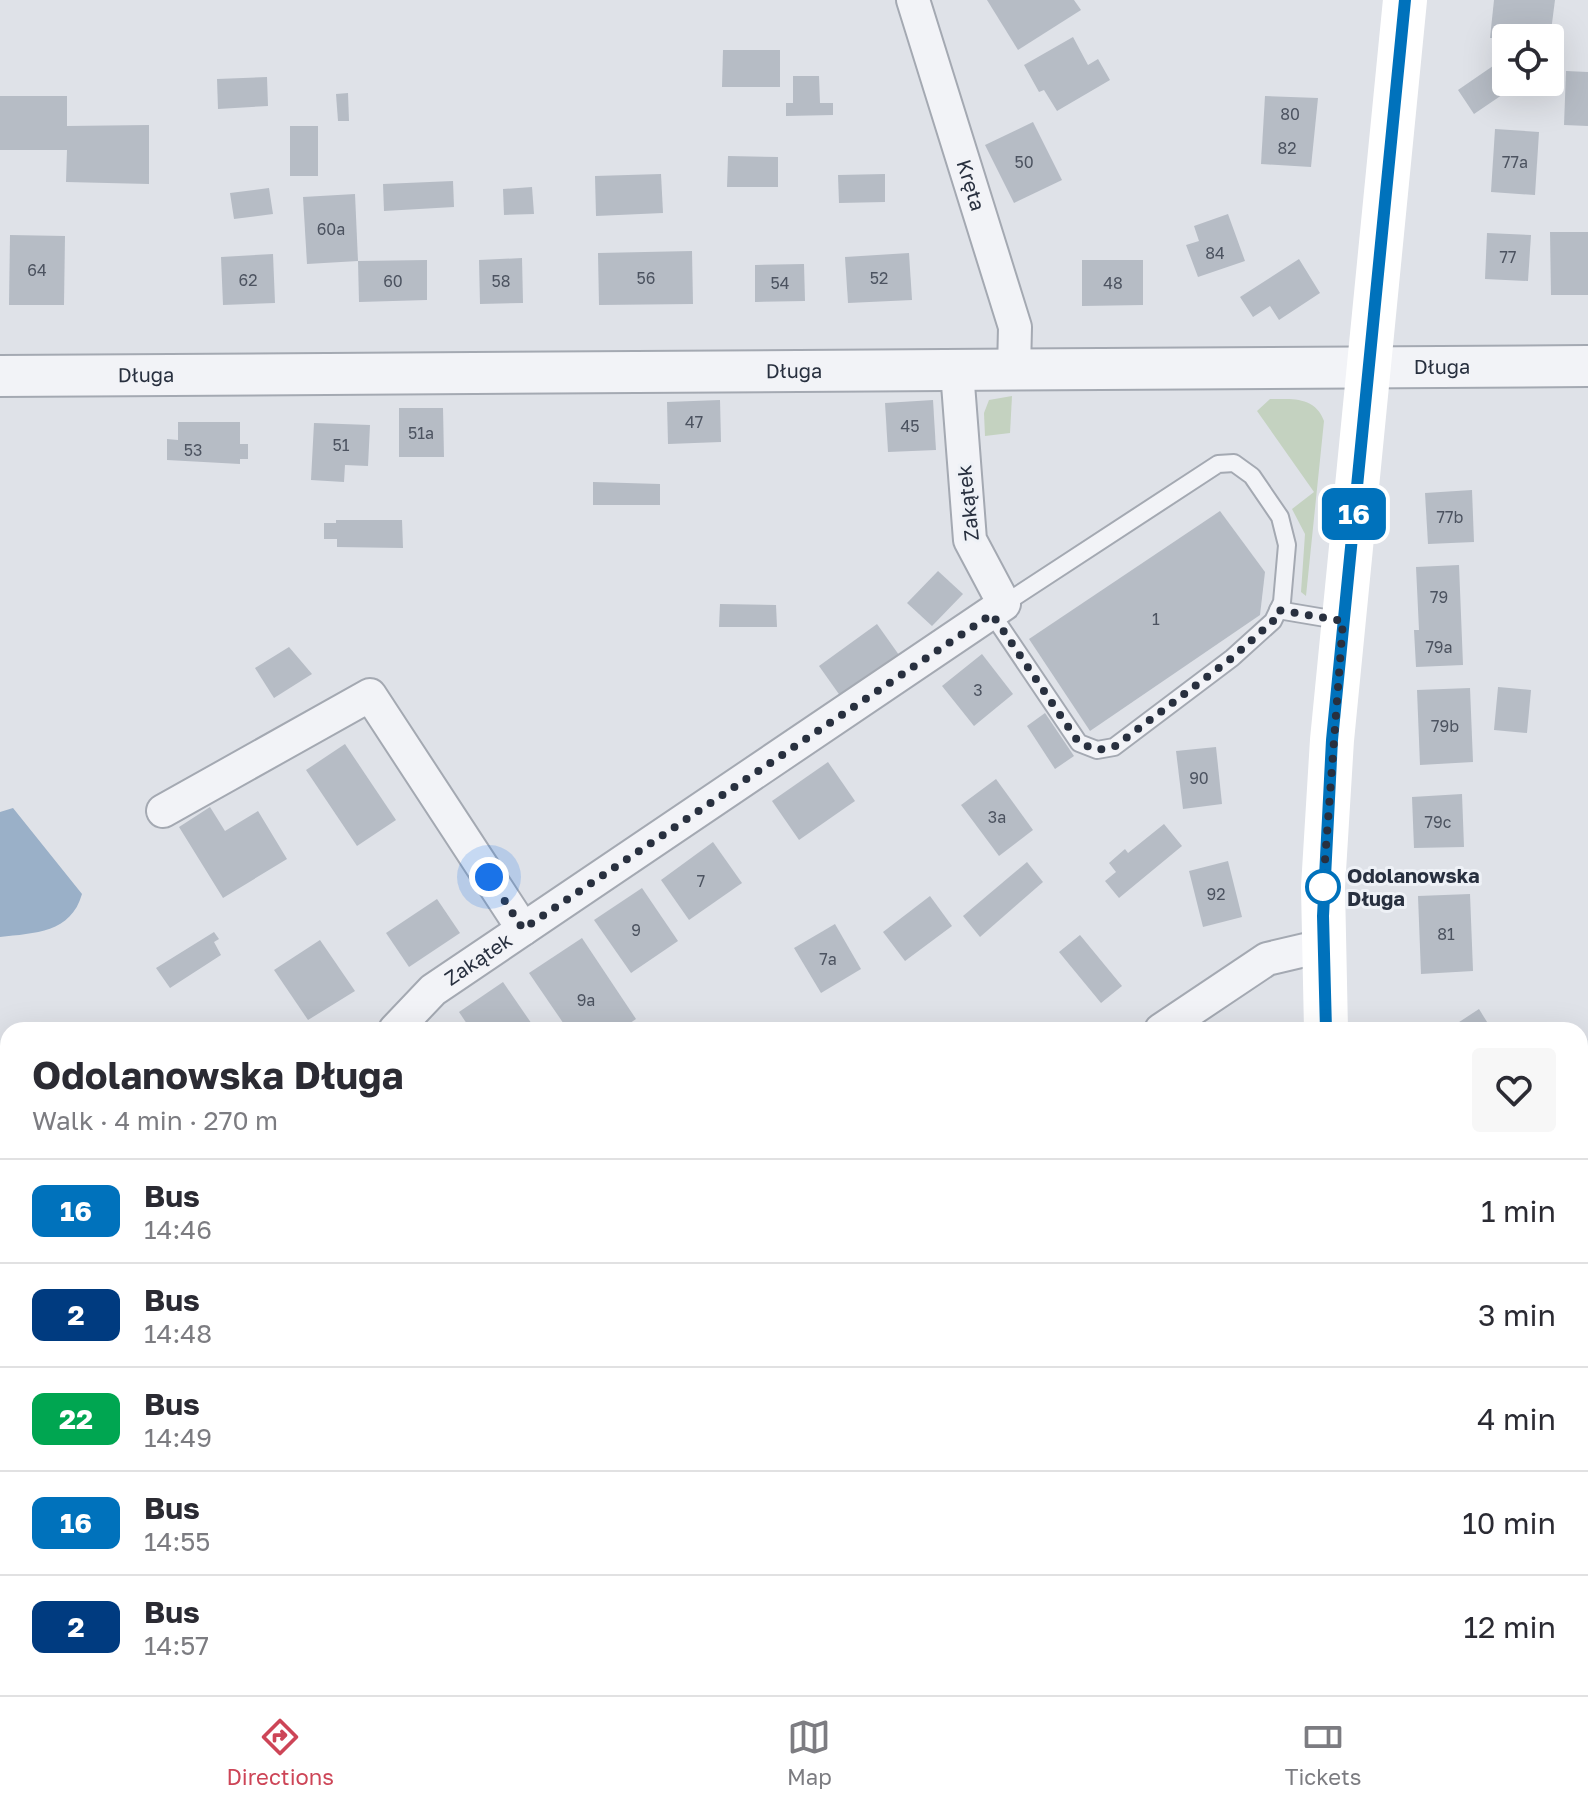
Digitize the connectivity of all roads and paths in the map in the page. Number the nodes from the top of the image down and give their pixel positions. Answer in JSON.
{"nodes":[{"id":1,"x":913,"y":0,"type":"edge"},
{"id":2,"x":1405,"y":0,"type":"edge"},
{"id":3,"x":1588,"y":366,"type":"edge"},
{"id":4,"x":1368,"y":368,"type":"junction"},
{"id":5,"x":1014,"y":370,"type":"junction"},
{"id":6,"x":957,"y":371,"type":"junction"},
{"id":7,"x":0,"y":376,"type":"edge"},
{"id":8,"x":998,"y":609,"type":"junction"},
{"id":9,"x":1278,"y":610,"type":"junction"},
{"id":10,"x":1343,"y":621,"type":"junction"},
{"id":11,"x":163,"y":811,"type":"dead end"},
{"id":12,"x":523,"y":929,"type":"junction"},
{"id":13,"x":1322,"y":946,"type":"junction"},
{"id":14,"x":403,"y":1022,"type":"edge"},
{"id":15,"x":1173,"y":1022,"type":"edge"},
{"id":16,"x":1326,"y":1022,"type":"edge"}],
"edges":[{"from":1,"to":5,"type":"street","name":"Kręta"},
{"from":2,"to":4,"type":"main road"},
{"from":3,"to":4,"type":"street","name":"Długa"},
{"from":4,"to":5,"type":"street","name":"Długa"},
{"from":4,"to":10,"type":"main road"},
{"from":5,"to":6,"type":"street","name":"Długa"},
{"from":6,"to":7,"type":"street","name":"Długa"},
{"from":6,"to":8,"type":"street","name":"Zakątek"},
{"from":8,"to":9,"type":"lane"},
{"from":8,"to":9,"type":"lane"},
{"from":8,"to":12,"type":"street","name":"Zakątek"},
{"from":9,"to":10,"type":"lane"},
{"from":10,"to":13,"type":"main road"},
{"from":11,"to":12,"type":"street"},
{"from":12,"to":14,"type":"street","name":"Zakątek"},
{"from":13,"to":15,"type":"street"},
{"from":13,"to":16,"type":"main road"}]}
